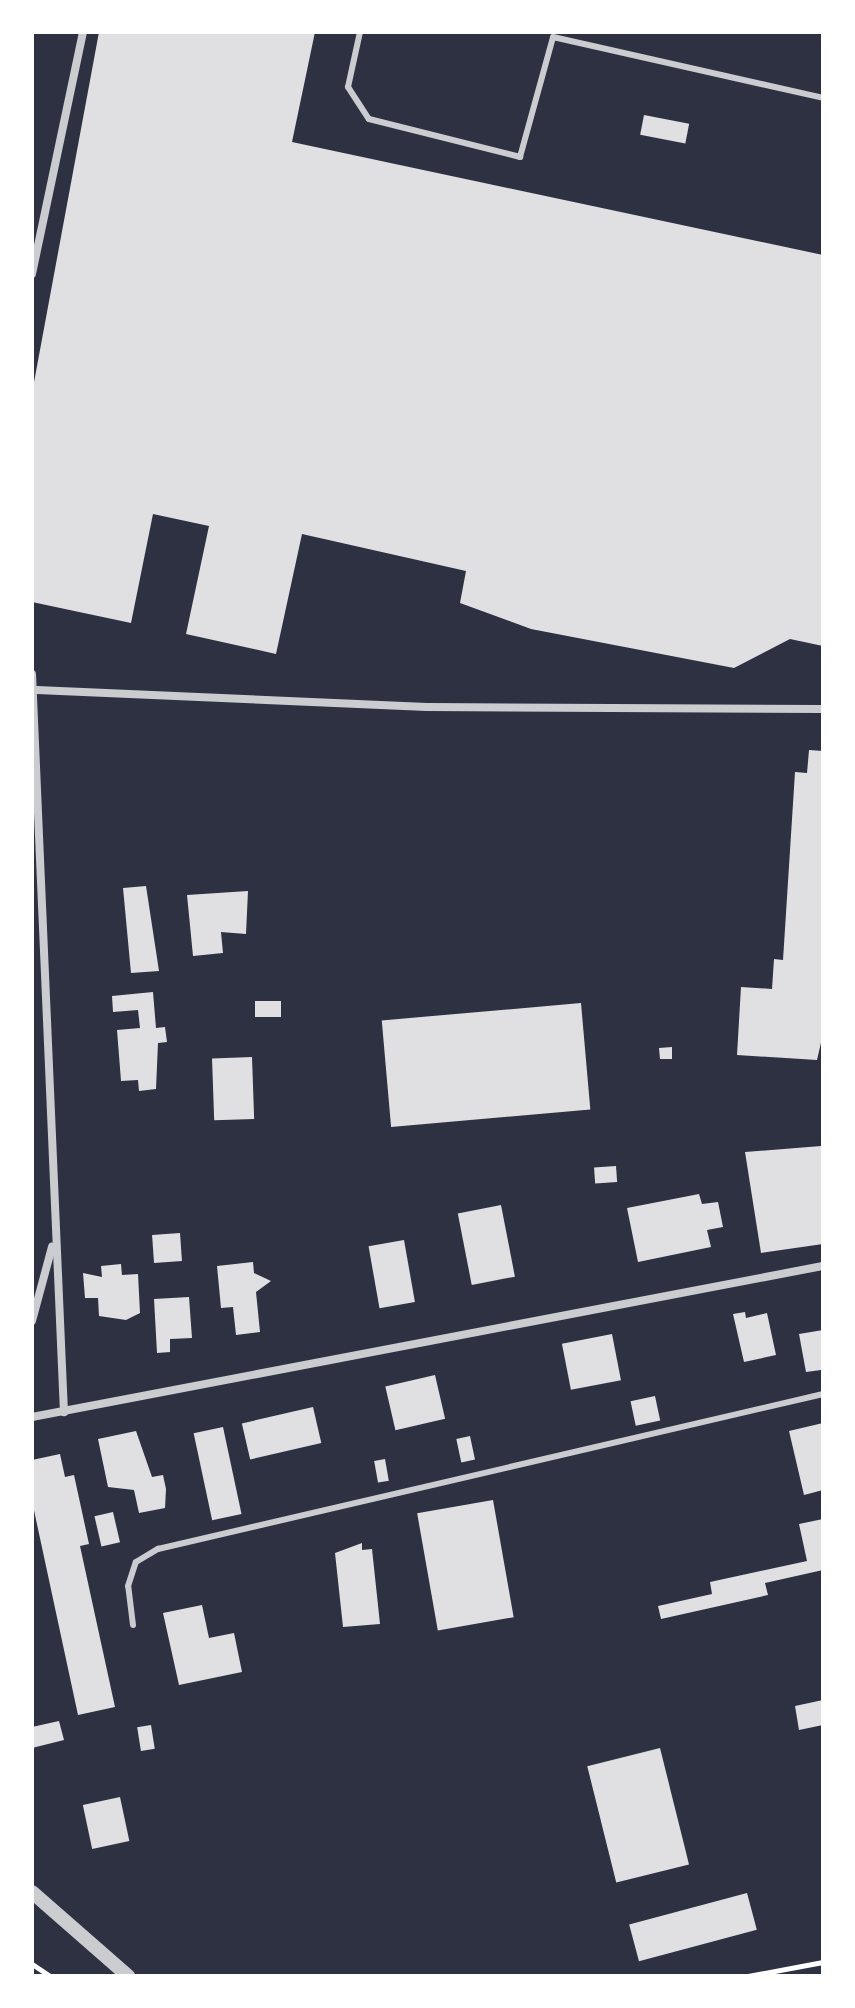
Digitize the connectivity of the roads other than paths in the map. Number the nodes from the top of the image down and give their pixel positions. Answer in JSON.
{"nodes":[{"id":1,"x":83,"y":32,"type":"edge"},
{"id":2,"x":360,"y":32,"type":"edge"},
{"id":3,"x":823,"y":98,"type":"edge"},
{"id":4,"x":32,"y":274,"type":"edge"},
{"id":5,"x":32,"y":674,"type":"edge"},
{"id":6,"x":37,"y":690,"type":"junction"},
{"id":7,"x":823,"y":709,"type":"edge"},
{"id":8,"x":37,"y":840,"type":"edge"},
{"id":9,"x":55,"y":1239,"type":"junction"},
{"id":10,"x":823,"y":1266,"type":"edge"},
{"id":11,"x":32,"y":1321,"type":"edge"},
{"id":12,"x":823,"y":1394,"type":"edge"},
{"id":13,"x":64,"y":1412,"type":"junction"},
{"id":14,"x":32,"y":1417,"type":"edge"},
{"id":15,"x":133,"y":1625,"type":"dead end"},
{"id":16,"x":32,"y":1892,"type":"edge"},
{"id":17,"x":128,"y":1976,"type":"edge"}],
"edges":[{"from":1,"to":4,"type":"street"},
{"from":2,"to":3,"type":"lane"},
{"from":5,"to":6,"type":"street"},
{"from":6,"to":7,"type":"street"},
{"from":6,"to":8,"type":"street"},
{"from":8,"to":9,"type":"street"},
{"from":9,"to":11,"type":"street"},
{"from":9,"to":13,"type":"street"},
{"from":10,"to":13,"type":"street"},
{"from":12,"to":15,"type":"lane"},
{"from":13,"to":14,"type":"street"},
{"from":16,"to":17,"type":"street"}]}
